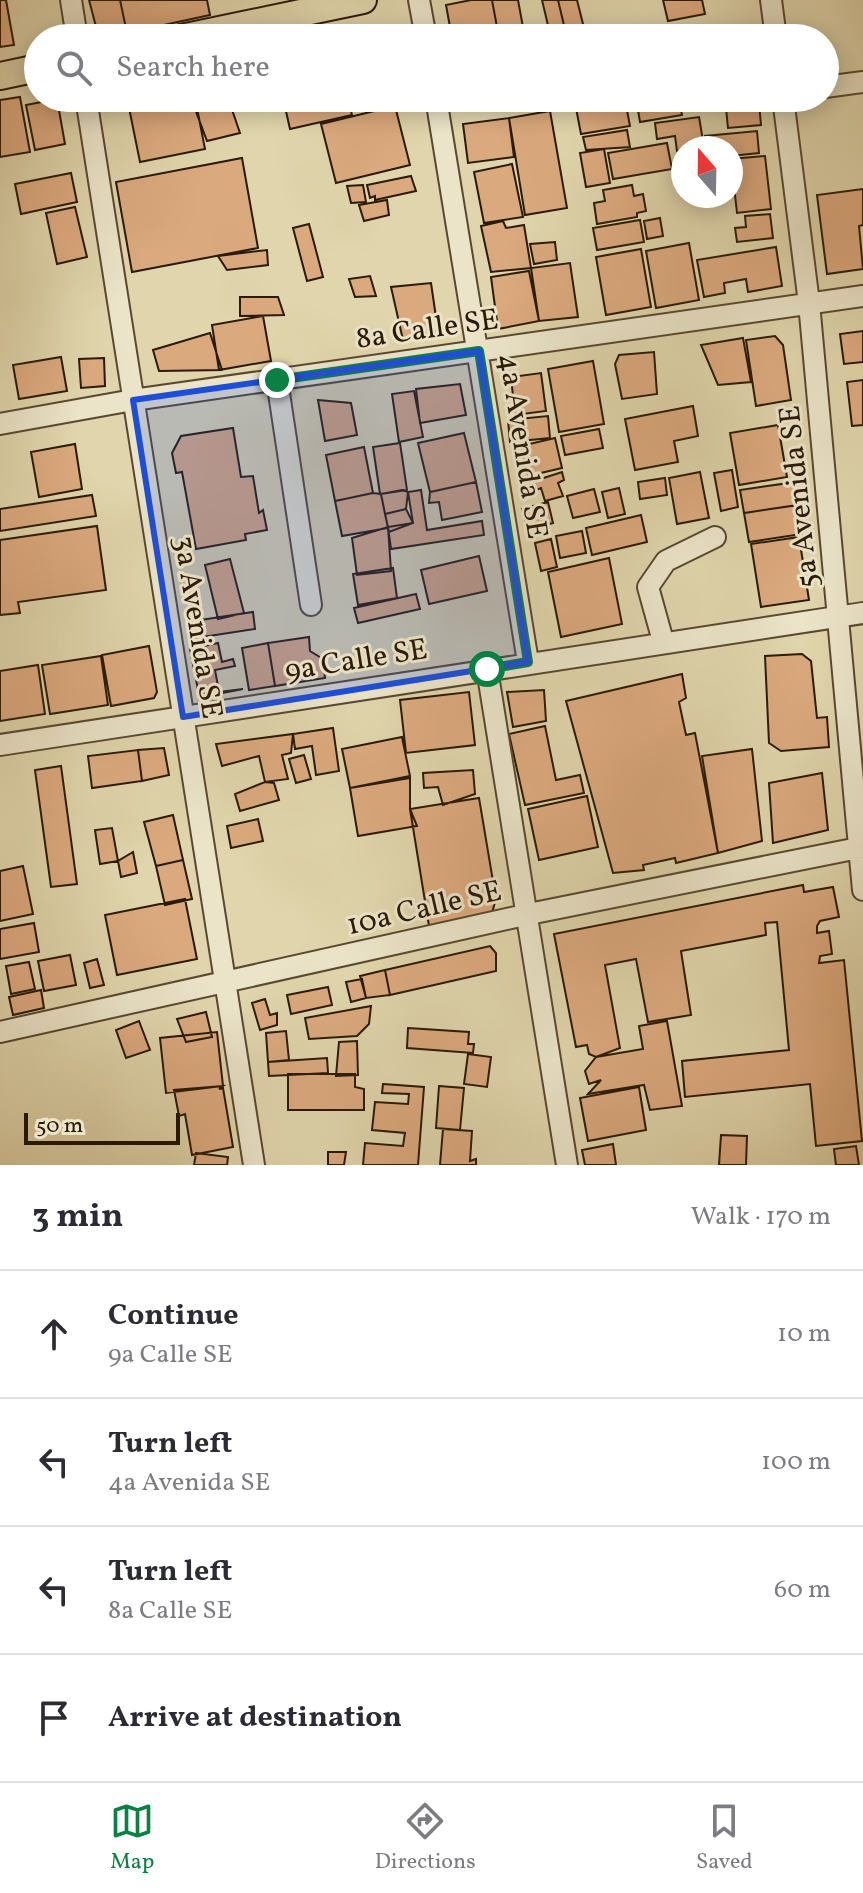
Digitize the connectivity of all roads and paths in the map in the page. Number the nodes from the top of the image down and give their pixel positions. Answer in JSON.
{"nodes":[{"id":1,"x":71,"y":0,"type":"edge"},
{"id":2,"x":363,"y":0,"type":"edge"},
{"id":3,"x":419,"y":0,"type":"edge"},
{"id":4,"x":771,"y":0,"type":"edge"},
{"id":5,"x":75,"y":24,"type":"edge"},
{"id":6,"x":248,"y":24,"type":"edge"},
{"id":7,"x":423,"y":24,"type":"edge"},
{"id":8,"x":774,"y":24,"type":"edge"},
{"id":9,"x":24,"y":71,"type":"edge"},
{"id":10,"x":0,"y":76,"type":"edge"},
{"id":11,"x":863,"y":82,"type":"edge"},
{"id":12,"x":839,"y":85,"type":"edge"},
{"id":13,"x":88,"y":112,"type":"edge"},
{"id":14,"x":438,"y":112,"type":"edge"},
{"id":15,"x":785,"y":112,"type":"edge"},
{"id":16,"x":863,"y":296,"type":"edge"},
{"id":17,"x":809,"y":303,"type":"junction"},
{"id":18,"x":479,"y":351,"type":"junction"},
{"id":19,"x":277,"y":380,"type":"junction"},
{"id":20,"x":133,"y":400,"type":"junction"},
{"id":21,"x":0,"y":424,"type":"edge"},
{"id":22,"x":715,"y":537,"type":"dead end"},
{"id":23,"x":311,"y":605,"type":"dead end"},
{"id":24,"x":863,"y":613,"type":"edge"},
{"id":25,"x":840,"y":616,"type":"junction"},
{"id":26,"x":663,"y":641,"type":"junction"},
{"id":27,"x":528,"y":662,"type":"junction"},
{"id":28,"x":487,"y":669,"type":"junction"},
{"id":29,"x":183,"y":717,"type":"junction"},
{"id":30,"x":0,"y":745,"type":"edge"},
{"id":31,"x":861,"y":847,"type":"edge"},
{"id":32,"x":863,"y":890,"type":"edge"},
{"id":33,"x":529,"y":914,"type":"junction"},
{"id":34,"x":225,"y":982,"type":"junction"},
{"id":35,"x":0,"y":1032,"type":"edge"},
{"id":36,"x":254,"y":1165,"type":"edge"},
{"id":37,"x":567,"y":1165,"type":"edge"}],
"edges":[{"from":1,"to":5,"type":"street"},
{"from":2,"to":6,"type":"main road"},
{"from":3,"to":7,"type":"street"},
{"from":4,"to":8,"type":"street"},
{"from":9,"to":10,"type":"main road"},
{"from":11,"to":12,"type":"street"},
{"from":13,"to":20,"type":"street","name":"3a Avenida SE"},
{"from":14,"to":18,"type":"street","name":"4a Avenida SE"},
{"from":15,"to":17,"type":"street","name":"5a Avenida SE"},
{"from":16,"to":17,"type":"street","name":"8a Calle SE"},
{"from":17,"to":18,"type":"street","name":"8a Calle SE"},
{"from":17,"to":25,"type":"street","name":"5a Avenida SE"},
{"from":18,"to":19,"type":"street","name":"8a Calle SE"},
{"from":18,"to":27,"type":"street","name":"4a Avenida SE"},
{"from":19,"to":20,"type":"street","name":"8a Calle SE"},
{"from":19,"to":23,"type":"street"},
{"from":20,"to":21,"type":"street","name":"8a Calle SE"},
{"from":20,"to":29,"type":"street","name":"3a Avenida SE"},
{"from":22,"to":26,"type":"street"},
{"from":24,"to":25,"type":"street","name":"9a Calle SE"},
{"from":25,"to":26,"type":"street","name":"9a Calle SE"},
{"from":25,"to":31,"type":"street","name":"5a Avenida SE"},
{"from":26,"to":27,"type":"street","name":"9a Calle SE"},
{"from":27,"to":28,"type":"street","name":"9a Calle SE"},
{"from":28,"to":29,"type":"street","name":"9a Calle SE"},
{"from":28,"to":33,"type":"street"},
{"from":29,"to":30,"type":"street","name":"9a Calle SE"},
{"from":29,"to":34,"type":"street","name":"3a Avenida SE"},
{"from":31,"to":32,"type":"street","name":"5a Avenida SE"},
{"from":31,"to":33,"type":"street","name":"10a Calle SE"},
{"from":33,"to":34,"type":"street","name":"10a Calle SE"},
{"from":33,"to":37,"type":"street"},
{"from":34,"to":35,"type":"street","name":"10a Calle SE"},
{"from":34,"to":36,"type":"street","name":"3a Avenida SE"}]}
